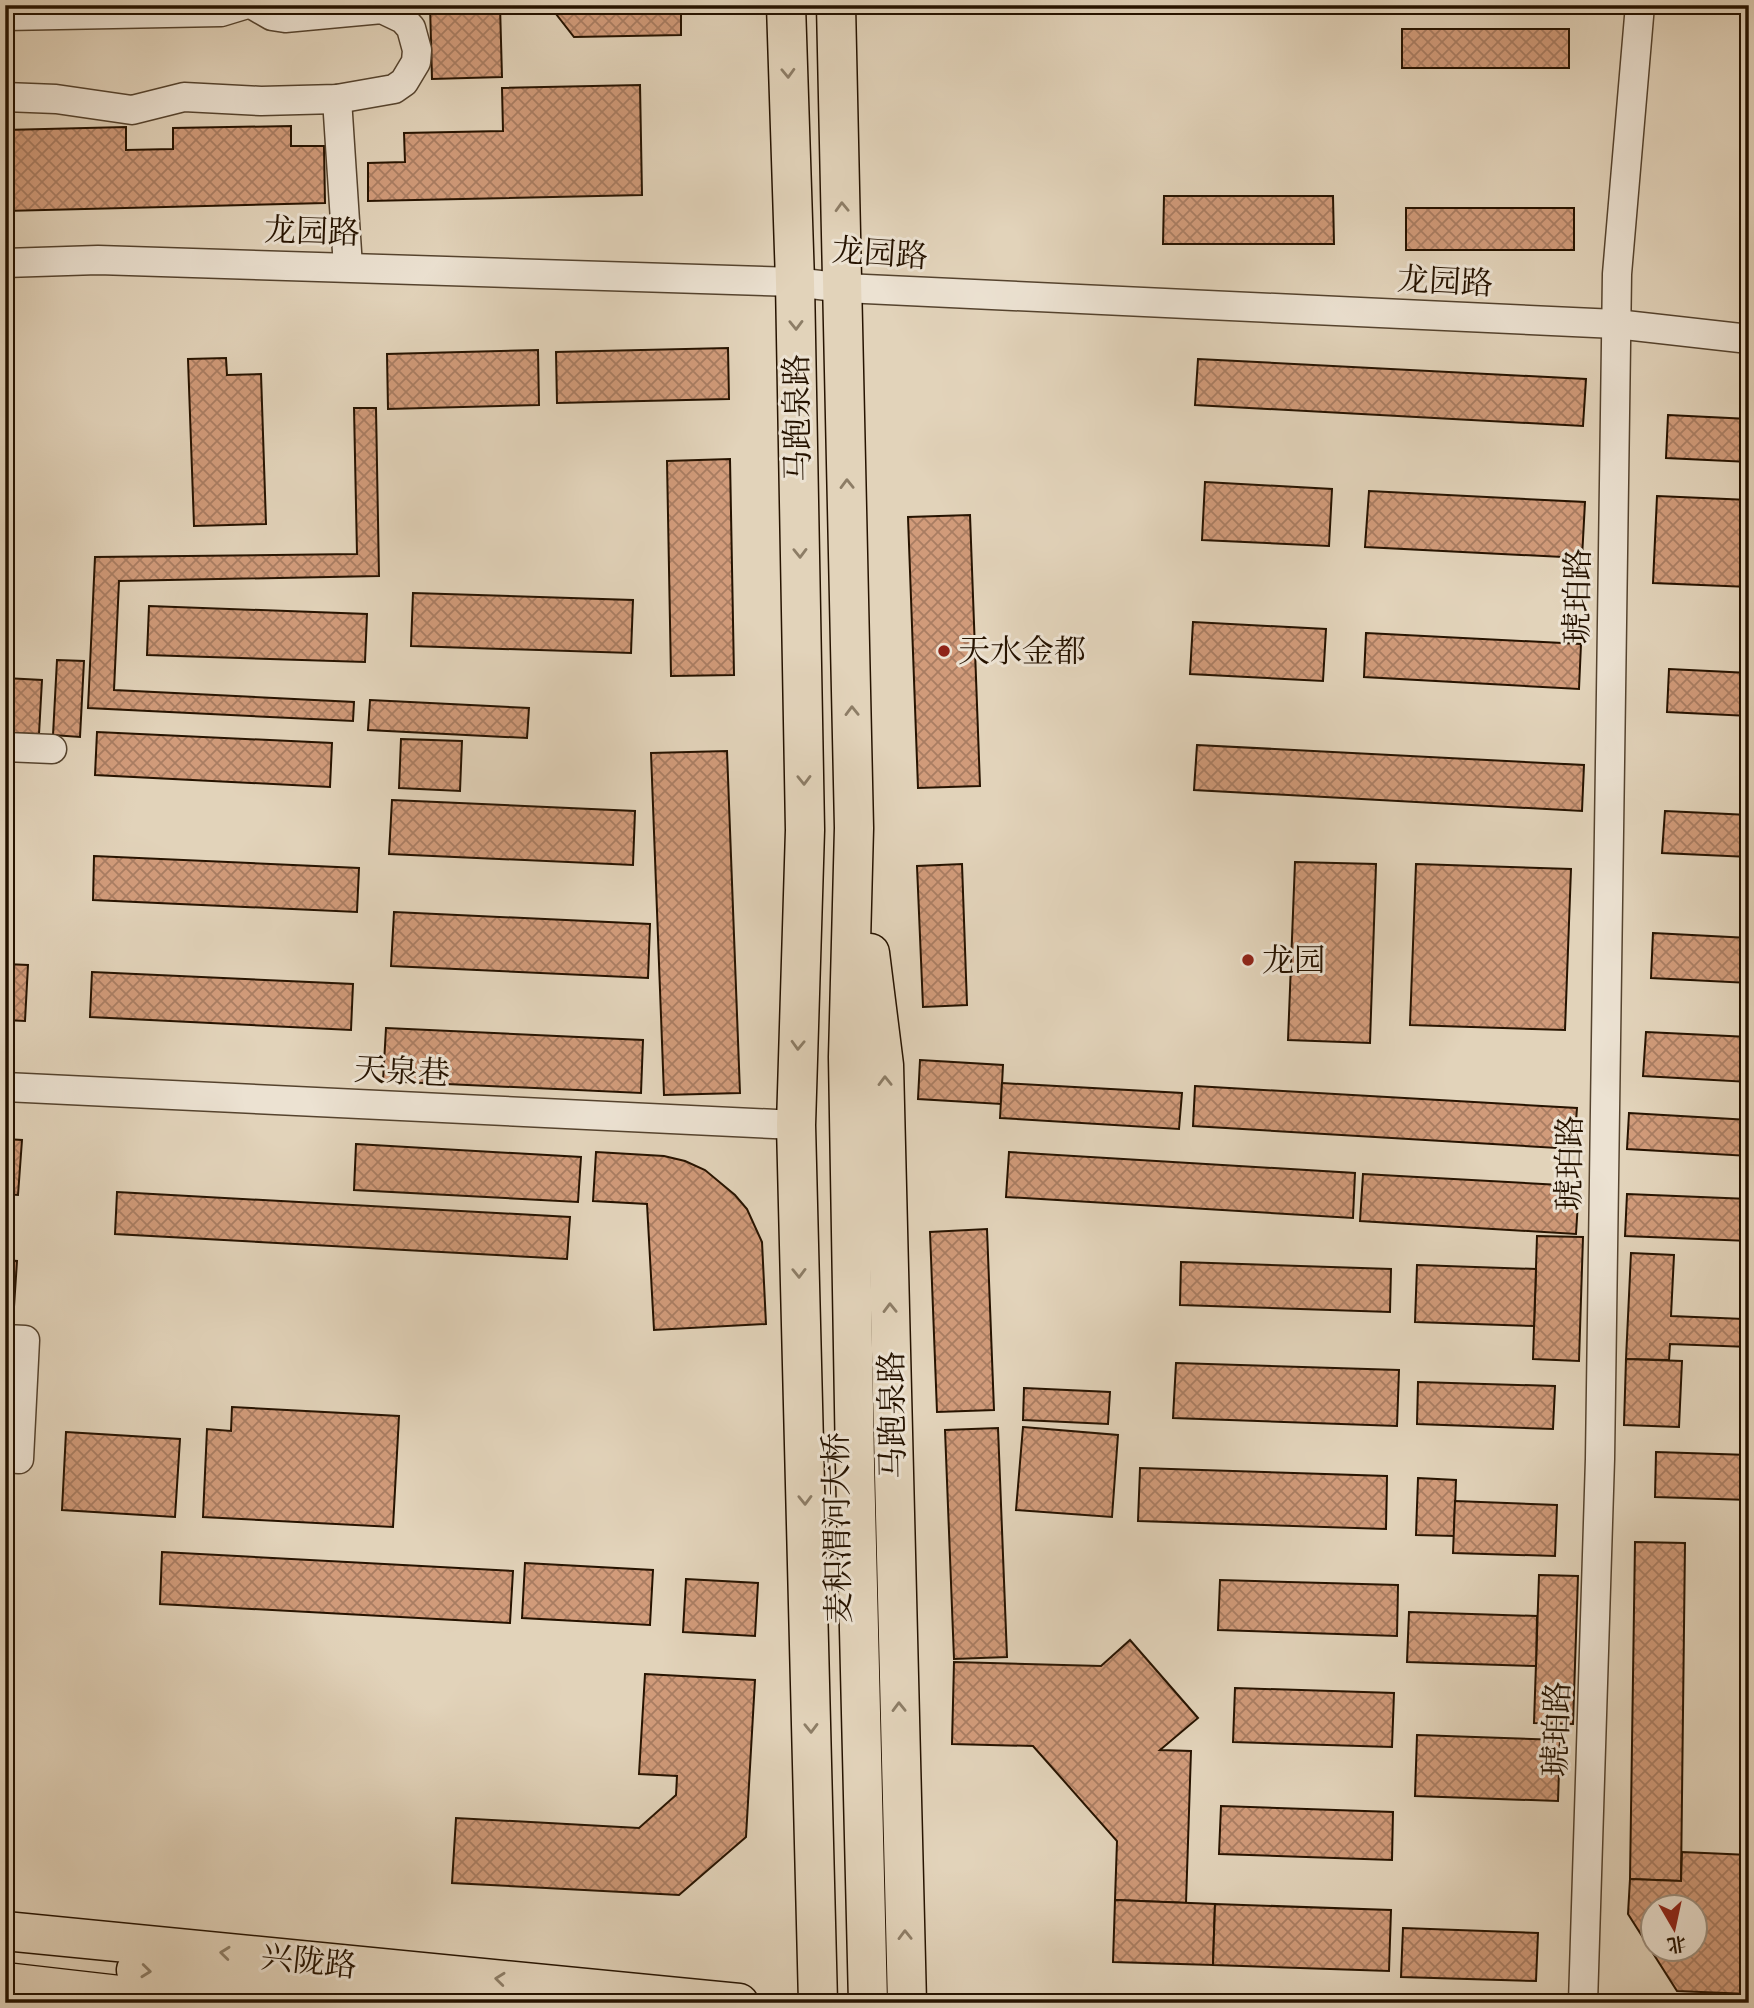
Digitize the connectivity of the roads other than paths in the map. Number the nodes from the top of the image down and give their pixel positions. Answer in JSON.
{"nodes":[{"id":1,"x":244,"y":5,"type":"edge"},
{"id":2,"x":253,"y":5,"type":"edge"},
{"id":3,"x":786,"y":5,"type":"edge"},
{"id":4,"x":836,"y":5,"type":"edge"},
{"id":5,"x":1640,"y":5,"type":"edge"},
{"id":6,"x":5,"y":16,"type":"edge"},
{"id":7,"x":5,"y":97,"type":"edge"},
{"id":8,"x":337,"y":99,"type":"junction"},
{"id":9,"x":5,"y":263,"type":"edge"},
{"id":10,"x":348,"y":268,"type":"junction"},
{"id":11,"x":795,"y":282,"type":"junction"},
{"id":12,"x":844,"y":288,"type":"junction"},
{"id":13,"x":1616,"y":324,"type":"junction"},
{"id":14,"x":1749,"y":339,"type":"edge"},
{"id":15,"x":5,"y":747,"type":"edge"},
{"id":16,"x":52,"y":749,"type":"dead end"},
{"id":17,"x":854,"y":828,"type":"junction"},
{"id":18,"x":805,"y":830,"type":"junction"},
{"id":19,"x":837,"y":1055,"type":"junction"},
{"id":20,"x":5,"y":1087,"type":"edge"},
{"id":21,"x":796,"y":1125,"type":"junction"},
{"id":22,"x":5,"y":1339,"type":"edge"},
{"id":23,"x":5,"y":1458,"type":"edge"},
{"id":24,"x":5,"y":1931,"type":"edge"},
{"id":25,"x":5,"y":1956,"type":"edge"},
{"id":26,"x":5,"y":1982,"type":"edge"},
{"id":27,"x":189,"y":2003,"type":"edge"},
{"id":28,"x":429,"y":2003,"type":"edge"},
{"id":29,"x":739,"y":2003,"type":"edge"},
{"id":30,"x":818,"y":2003,"type":"edge"},
{"id":31,"x":848,"y":2003,"type":"edge"},
{"id":32,"x":869,"y":2003,"type":"edge"},
{"id":33,"x":907,"y":2003,"type":"edge"},
{"id":34,"x":1583,"y":2003,"type":"edge"}],
"edges":[{"from":1,"to":6,"type":"street"},
{"from":2,"to":8,"type":"street"},
{"from":3,"to":11,"type":"main road","name":"马跑泉路","one_way":true},
{"from":12,"to":4,"type":"main road","name":"马跑泉路","one_way":true},
{"from":5,"to":13,"type":"street","name":"琥珀路"},
{"from":7,"to":8,"type":"street"},
{"from":8,"to":10,"type":"street"},
{"from":9,"to":10,"type":"street","name":"龙园路"},
{"from":10,"to":11,"type":"street","name":"龙园路"},
{"from":11,"to":12,"type":"street","name":"龙园路"},
{"from":11,"to":18,"type":"main road","name":"马跑泉路","one_way":true},
{"from":12,"to":13,"type":"street","name":"龙园路"},
{"from":17,"to":12,"type":"main road","name":"马跑泉路","one_way":true},
{"from":13,"to":14,"type":"street","name":"龙园路"},
{"from":13,"to":34,"type":"street","name":"琥珀路"},
{"from":15,"to":16,"type":"street"},
{"from":17,"to":19,"type":"main road","name":"马跑泉路"},
{"from":33,"to":17,"type":"main road","name":"马跑泉路","one_way":true},
{"from":18,"to":19,"type":"main road","name":"马跑泉路"},
{"from":18,"to":21,"type":"main road","name":"马跑泉路","one_way":true},
{"from":19,"to":31,"type":"main road","name":"麦积渭河大桥"},
{"from":19,"to":32,"type":"main road","name":"麦积渭河大桥"},
{"from":20,"to":21,"type":"street","name":"天泉巷"},
{"from":21,"to":30,"type":"main road","name":"马跑泉路","one_way":true},
{"from":22,"to":23,"type":"street"},
{"from":29,"to":24,"type":"main road","name":"兴陇路","one_way":true},
{"from":25,"to":28,"type":"main road","name":"兴陇路","one_way":true},
{"from":26,"to":27,"type":"main road"}]}
